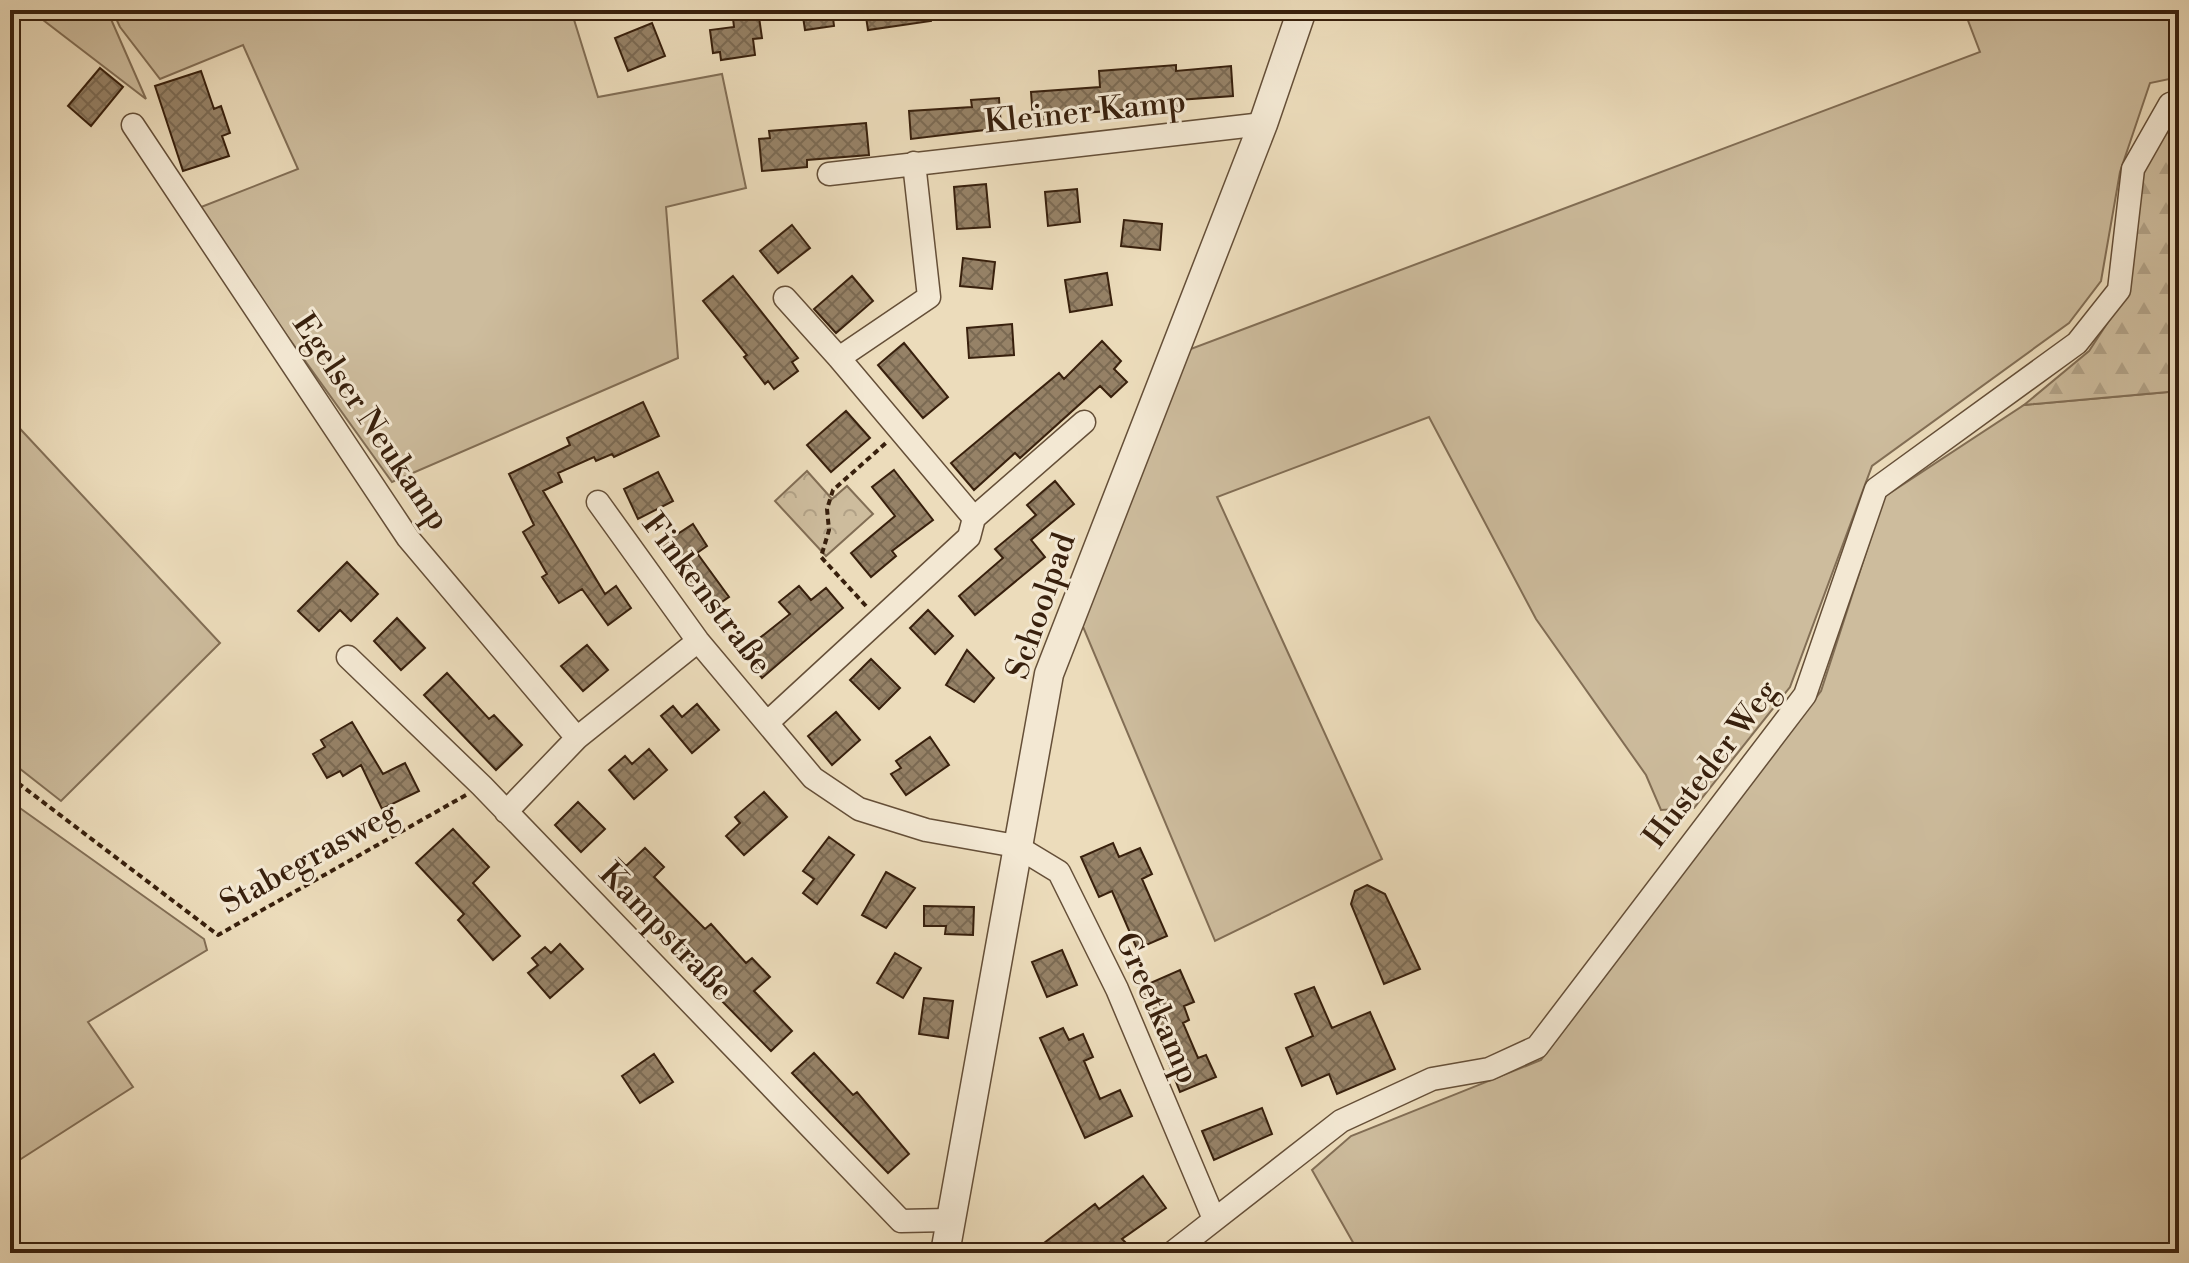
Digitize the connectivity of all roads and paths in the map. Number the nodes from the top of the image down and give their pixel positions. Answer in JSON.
{"nodes":[{"id":1,"x":1302,"y":10,"type":"edge"},
{"id":2,"x":2179,"y":101,"type":"edge"},
{"id":3,"x":1263,"y":124,"type":"junction"},
{"id":4,"x":133,"y":125,"type":"dead end"},
{"id":5,"x":914,"y":163,"type":"junction"},
{"id":6,"x":829,"y":174,"type":"dead end"},
{"id":7,"x":785,"y":298,"type":"dead end"},
{"id":8,"x":839,"y":358,"type":"junction"},
{"id":9,"x":1084,"y":422,"type":"dead end"},
{"id":10,"x":900,"y":431,"type":"junction"},
{"id":11,"x":598,"y":502,"type":"dead end"},
{"id":12,"x":971,"y":528,"type":"junction"},
{"id":13,"x":879,"y":620,"type":"junction"},
{"id":14,"x":698,"y":641,"type":"junction"},
{"id":15,"x":348,"y":657,"type":"dead end"},
{"id":16,"x":767,"y":723,"type":"junction"},
{"id":17,"x":577,"y":738,"type":"junction"},
{"id":18,"x":10,"y":777,"type":"edge"},
{"id":19,"x":482,"y":786,"type":"junction"},
{"id":20,"x":506,"y":812,"type":"junction"},
{"id":21,"x":1016,"y":846,"type":"junction"},
{"id":22,"x":1214,"y":1219,"type":"junction"},
{"id":23,"x":948,"y":1220,"type":"junction"},
{"id":24,"x":945,"y":1253,"type":"edge"},
{"id":25,"x":1172,"y":1253,"type":"edge"}],
"edges":[{"from":1,"to":3,"type":"street","name":"Schoolpad"},
{"from":2,"to":22,"type":"street","name":"Husteder Weg"},
{"from":3,"to":5,"type":"street","name":"Kleiner Kamp"},
{"from":3,"to":21,"type":"street","name":"Schoolpad"},
{"from":4,"to":17,"type":"street","name":"Egelser Neukamp"},
{"from":5,"to":6,"type":"street","name":"Kleiner Kamp"},
{"from":5,"to":8,"type":"street"},
{"from":7,"to":8,"type":"street"},
{"from":8,"to":10,"type":"street"},
{"from":9,"to":12,"type":"street"},
{"from":10,"to":12,"type":"street"},
{"from":10,"to":13,"type":"path"},
{"from":11,"to":14,"type":"street","name":"Finkenstraße"},
{"from":12,"to":13,"type":"street","name":"Finkenstraße"},
{"from":13,"to":16,"type":"street","name":"Finkenstraße"},
{"from":14,"to":16,"type":"street","name":"Finkenstraße"},
{"from":14,"to":17,"type":"street"},
{"from":15,"to":19,"type":"street","name":"Kampstraße"},
{"from":16,"to":21,"type":"street","name":"Finkenstraße"},
{"from":17,"to":20,"type":"street"},
{"from":18,"to":19,"type":"path","name":"Stabegrasweg"},
{"from":19,"to":20,"type":"street","name":"Kampstraße"},
{"from":20,"to":23,"type":"street","name":"Kampstraße"},
{"from":21,"to":22,"type":"street","name":"Greetkamp"},
{"from":21,"to":23,"type":"street","name":"Schoolpad"},
{"from":22,"to":25,"type":"street","name":"Husteder Weg"},
{"from":23,"to":24,"type":"street","name":"Schoolpad"}]}
